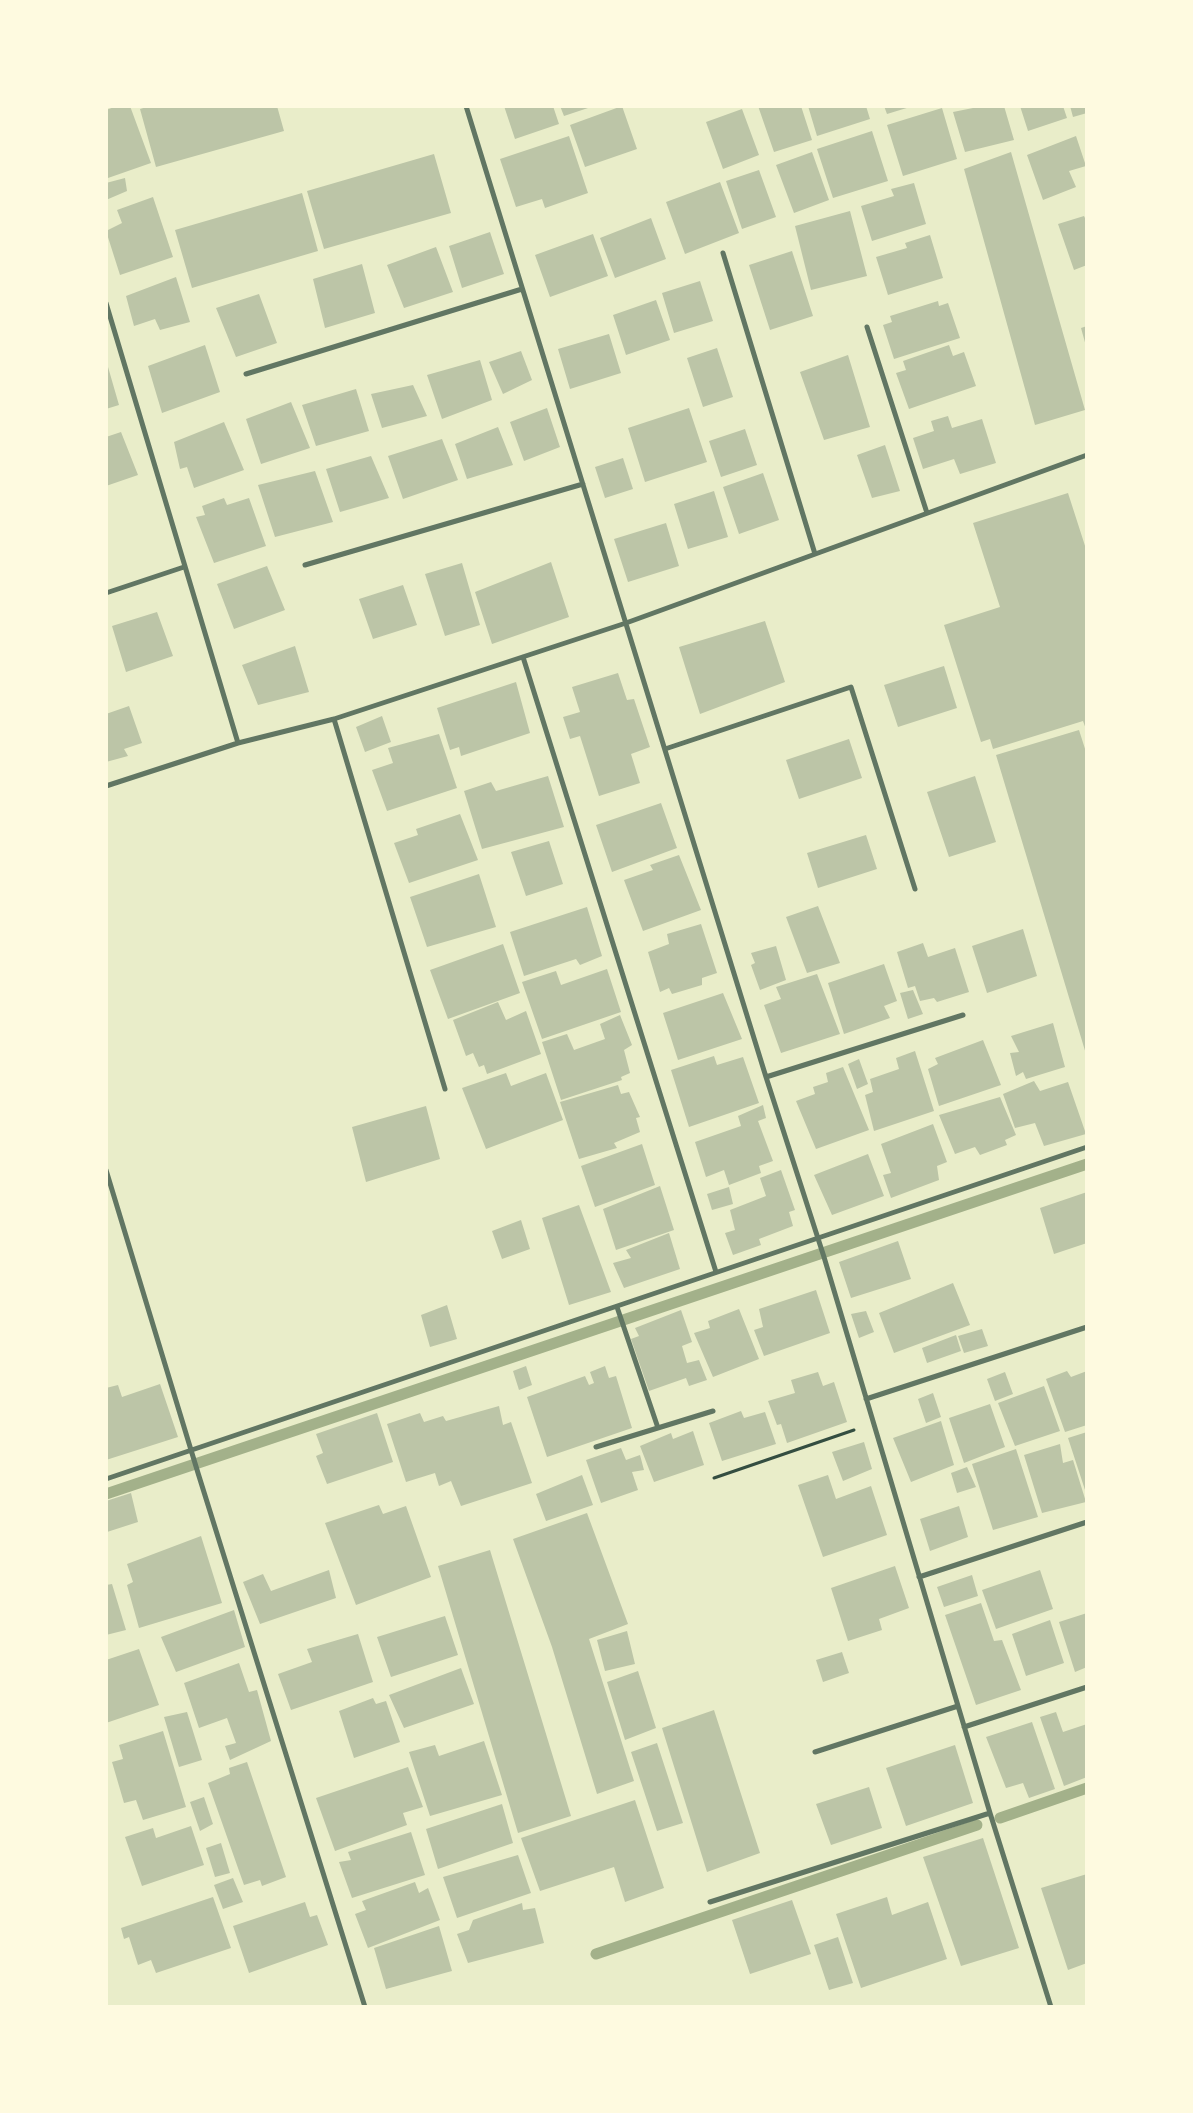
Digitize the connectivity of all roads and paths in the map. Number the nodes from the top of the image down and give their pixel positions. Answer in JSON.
{"nodes":[{"id":1,"x":466,"y":106,"type":"edge"},
{"id":2,"x":723,"y":253,"type":"dead end"},
{"id":3,"x":522,"y":289,"type":"junction"},
{"id":4,"x":106,"y":303,"type":"edge"},
{"id":5,"x":867,"y":328,"type":"dead end"},
{"id":6,"x":246,"y":374,"type":"dead end"},
{"id":7,"x":1087,"y":455,"type":"edge"},
{"id":8,"x":583,"y":484,"type":"junction"},
{"id":9,"x":927,"y":513,"type":"junction"},
{"id":10,"x":815,"y":554,"type":"junction"},
{"id":11,"x":305,"y":565,"type":"dead end"},
{"id":12,"x":184,"y":567,"type":"junction"},
{"id":13,"x":106,"y":593,"type":"edge"},
{"id":14,"x":626,"y":623,"type":"junction"},
{"id":15,"x":523,"y":657,"type":"junction"},
{"id":16,"x":334,"y":719,"type":"junction"},
{"id":17,"x":238,"y":743,"type":"junction"},
{"id":18,"x":665,"y":750,"type":"junction"},
{"id":19,"x":106,"y":786,"type":"edge"},
{"id":20,"x":915,"y":889,"type":"dead end"},
{"id":21,"x":963,"y":1015,"type":"dead end"},
{"id":22,"x":766,"y":1077,"type":"junction"},
{"id":23,"x":444,"y":1089,"type":"dead end"},
{"id":24,"x":1087,"y":1147,"type":"edge"},
{"id":25,"x":106,"y":1170,"type":"edge"},
{"id":26,"x":818,"y":1238,"type":"junction"},
{"id":27,"x":716,"y":1272,"type":"junction"},
{"id":28,"x":617,"y":1307,"type":"junction"},
{"id":29,"x":1087,"y":1327,"type":"edge"},
{"id":30,"x":866,"y":1399,"type":"junction"},
{"id":31,"x":713,"y":1411,"type":"dead end"},
{"id":32,"x":873,"y":1423,"type":"junction"},
{"id":33,"x":658,"y":1428,"type":"junction"},
{"id":34,"x":596,"y":1447,"type":"dead end"},
{"id":35,"x":192,"y":1451,"type":"junction"},
{"id":36,"x":714,"y":1478,"type":"dead end"},
{"id":37,"x":106,"y":1479,"type":"edge"},
{"id":38,"x":1087,"y":1522,"type":"edge"},
{"id":39,"x":920,"y":1577,"type":"junction"},
{"id":40,"x":1087,"y":1687,"type":"edge"},
{"id":41,"x":958,"y":1706,"type":"junction"},
{"id":42,"x":964,"y":1727,"type":"junction"},
{"id":43,"x":815,"y":1752,"type":"dead end"},
{"id":44,"x":990,"y":1813,"type":"junction"},
{"id":45,"x":710,"y":1902,"type":"dead end"},
{"id":46,"x":365,"y":2007,"type":"edge"},
{"id":47,"x":1051,"y":2007,"type":"edge"}],
"edges":[{"from":1,"to":3,"type":"street"},
{"from":2,"to":10,"type":"street"},
{"from":3,"to":6,"type":"street"},
{"from":3,"to":8,"type":"street"},
{"from":4,"to":12,"type":"street"},
{"from":5,"to":9,"type":"street"},
{"from":7,"to":9,"type":"street"},
{"from":8,"to":11,"type":"street"},
{"from":8,"to":14,"type":"street"},
{"from":9,"to":10,"type":"street"},
{"from":10,"to":14,"type":"street"},
{"from":12,"to":13,"type":"street"},
{"from":12,"to":17,"type":"street"},
{"from":14,"to":15,"type":"street"},
{"from":14,"to":18,"type":"street"},
{"from":15,"to":16,"type":"street"},
{"from":15,"to":27,"type":"street"},
{"from":16,"to":17,"type":"street"},
{"from":16,"to":23,"type":"street"},
{"from":17,"to":19,"type":"street"},
{"from":18,"to":20,"type":"street"},
{"from":18,"to":22,"type":"street"},
{"from":21,"to":22,"type":"street"},
{"from":22,"to":26,"type":"street"},
{"from":24,"to":26,"type":"street"},
{"from":25,"to":35,"type":"street"},
{"from":26,"to":27,"type":"street"},
{"from":26,"to":30,"type":"street"},
{"from":27,"to":28,"type":"street"},
{"from":28,"to":33,"type":"street"},
{"from":28,"to":35,"type":"street"},
{"from":29,"to":30,"type":"street"},
{"from":30,"to":32,"type":"street"},
{"from":31,"to":33,"type":"street"},
{"from":32,"to":36,"type":"path"},
{"from":32,"to":39,"type":"street"},
{"from":33,"to":34,"type":"street"},
{"from":35,"to":37,"type":"street"},
{"from":35,"to":46,"type":"street"},
{"from":38,"to":39,"type":"street"},
{"from":39,"to":41,"type":"street"},
{"from":40,"to":42,"type":"street"},
{"from":41,"to":42,"type":"street"},
{"from":41,"to":43,"type":"street"},
{"from":42,"to":44,"type":"street"},
{"from":44,"to":45,"type":"street"},
{"from":44,"to":47,"type":"street"}]}
